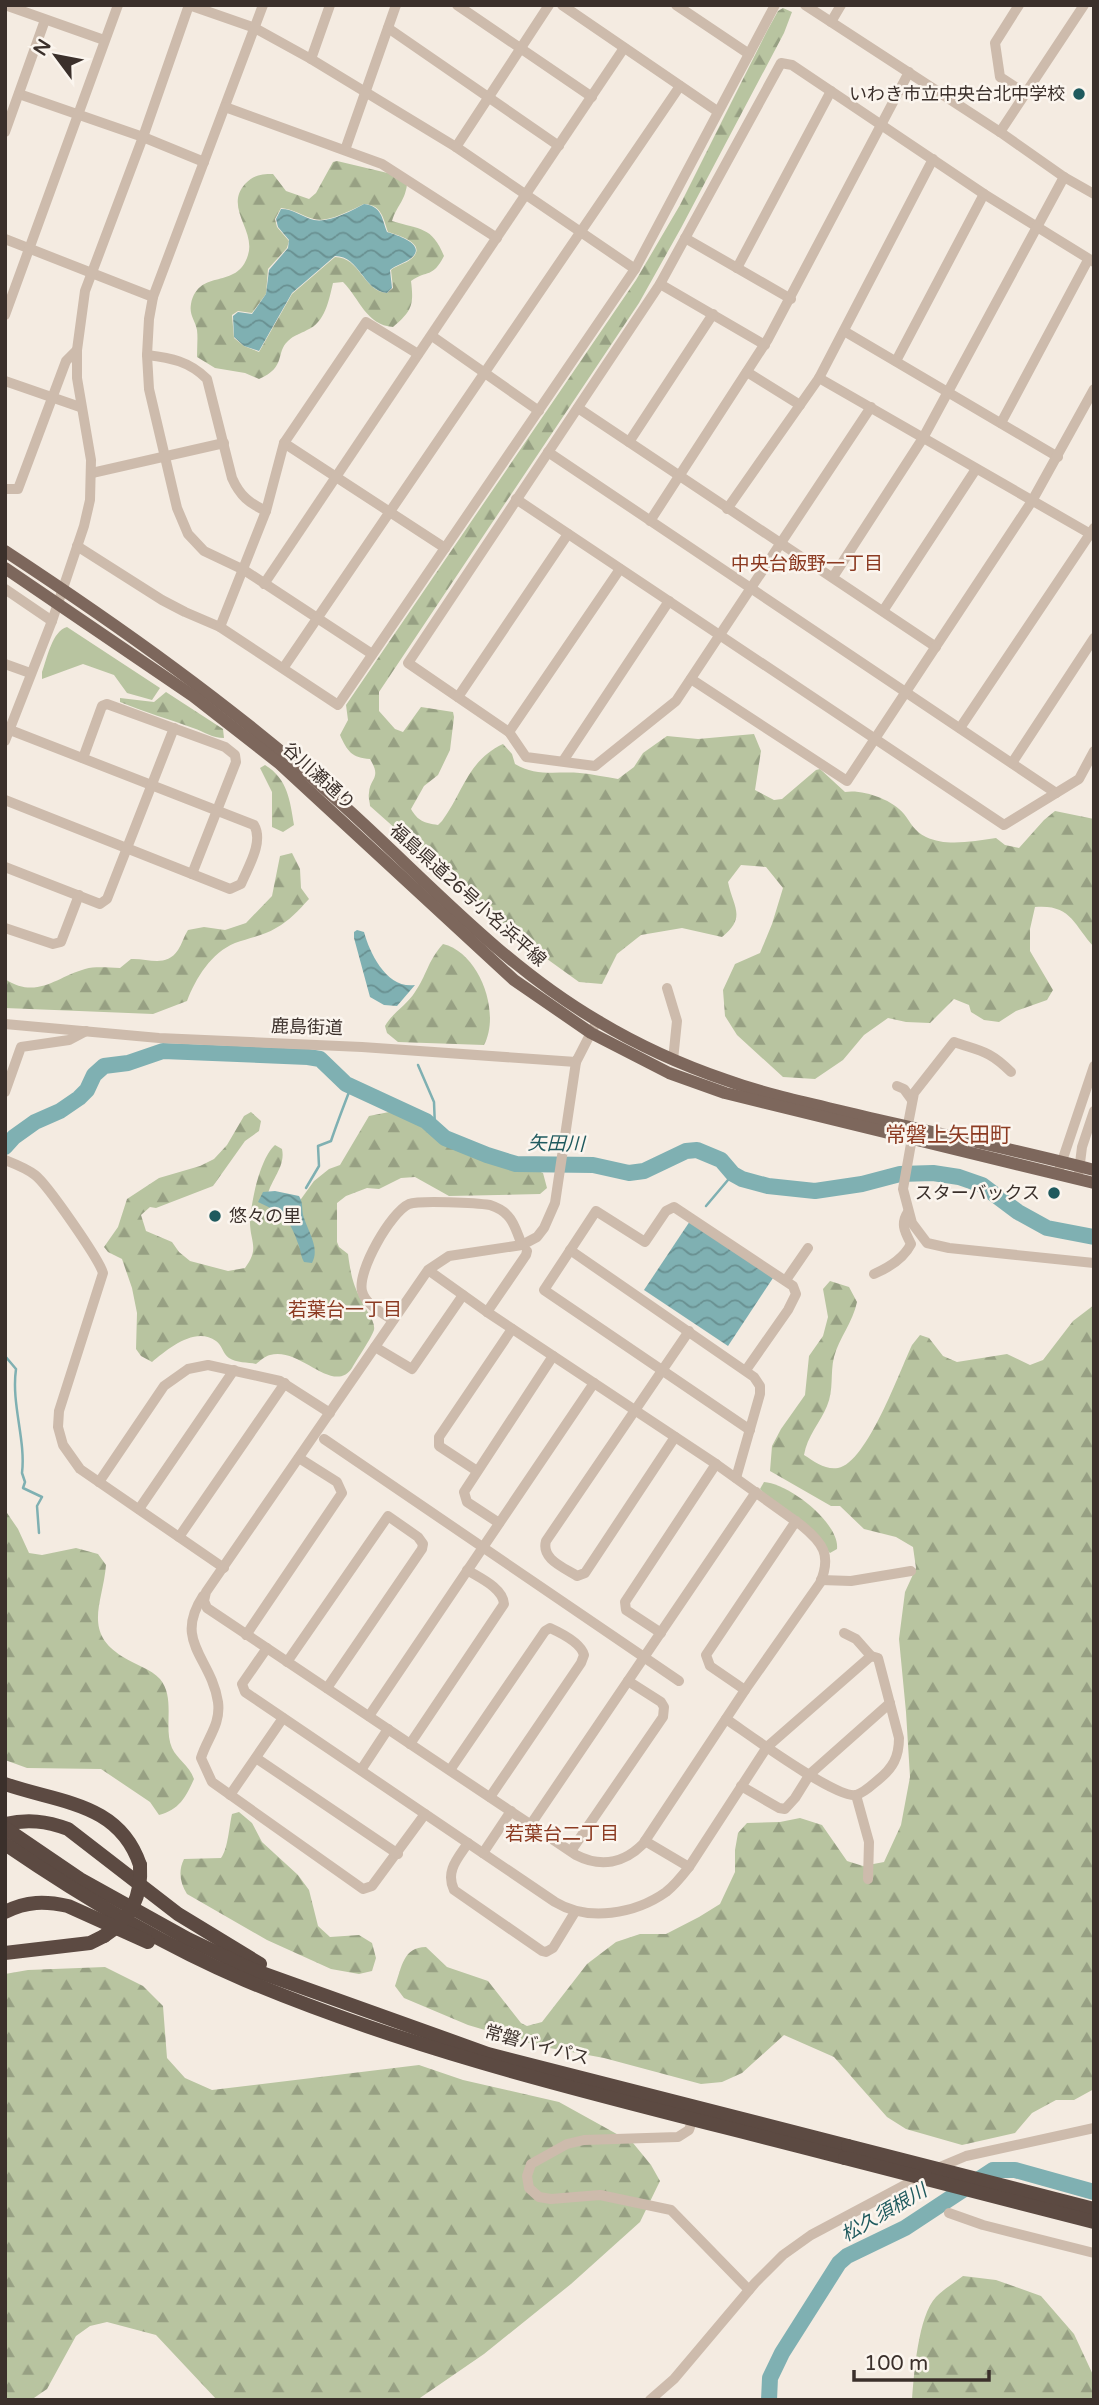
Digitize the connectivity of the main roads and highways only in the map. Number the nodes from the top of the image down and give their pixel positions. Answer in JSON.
{"nodes":[{"id":1,"x":5,"y":551,"type":"edge"},
{"id":2,"x":5,"y":568,"type":"edge"},
{"id":3,"x":1060,"y":1169,"type":"junction"},
{"id":4,"x":1094,"y":1170,"type":"edge"},
{"id":5,"x":1079,"y":1173,"type":"junction"},
{"id":6,"x":1094,"y":1183,"type":"edge"},
{"id":7,"x":5,"y":1784,"type":"edge"},
{"id":8,"x":9,"y":1824,"type":"edge"},
{"id":9,"x":5,"y":1844,"type":"edge"},
{"id":10,"x":5,"y":1912,"type":"edge"},
{"id":11,"x":5,"y":1952,"type":"edge"},
{"id":12,"x":243,"y":1979,"type":"junction"},
{"id":13,"x":288,"y":1981,"type":"junction"},
{"id":14,"x":846,"y":2152,"type":"junction"},
{"id":15,"x":1094,"y":2209,"type":"edge"},
{"id":16,"x":1094,"y":2222,"type":"edge"}],
"edges":[{"from":1,"to":3,"type":"main road","name":"福島県道26号小名浜平線"},
{"from":2,"to":3,"type":"main road","name":"谷川瀬通り"},
{"from":3,"to":5,"type":"main road","name":"福島県道26号小名浜平線"},
{"from":4,"to":5,"type":"main road","name":"福島県道26号小名浜平線"},
{"from":5,"to":6,"type":"main road"},
{"from":7,"to":11,"type":"highway","bridge":true},
{"from":8,"to":13,"type":"highway","name":"常磐バイパス"},
{"from":8,"to":13,"type":"highway"},
{"from":9,"to":12,"type":"highway","name":"常磐バイパス"},
{"from":10,"to":12,"type":"highway"},
{"from":12,"to":14,"type":"highway","name":"常磐バイパス"},
{"from":13,"to":14,"type":"highway","name":"常磐バイパス"},
{"from":14,"to":15,"type":"highway","name":"常磐バイパス","bridge":true},
{"from":14,"to":16,"type":"highway","name":"常磐バイパス","bridge":true}]}
